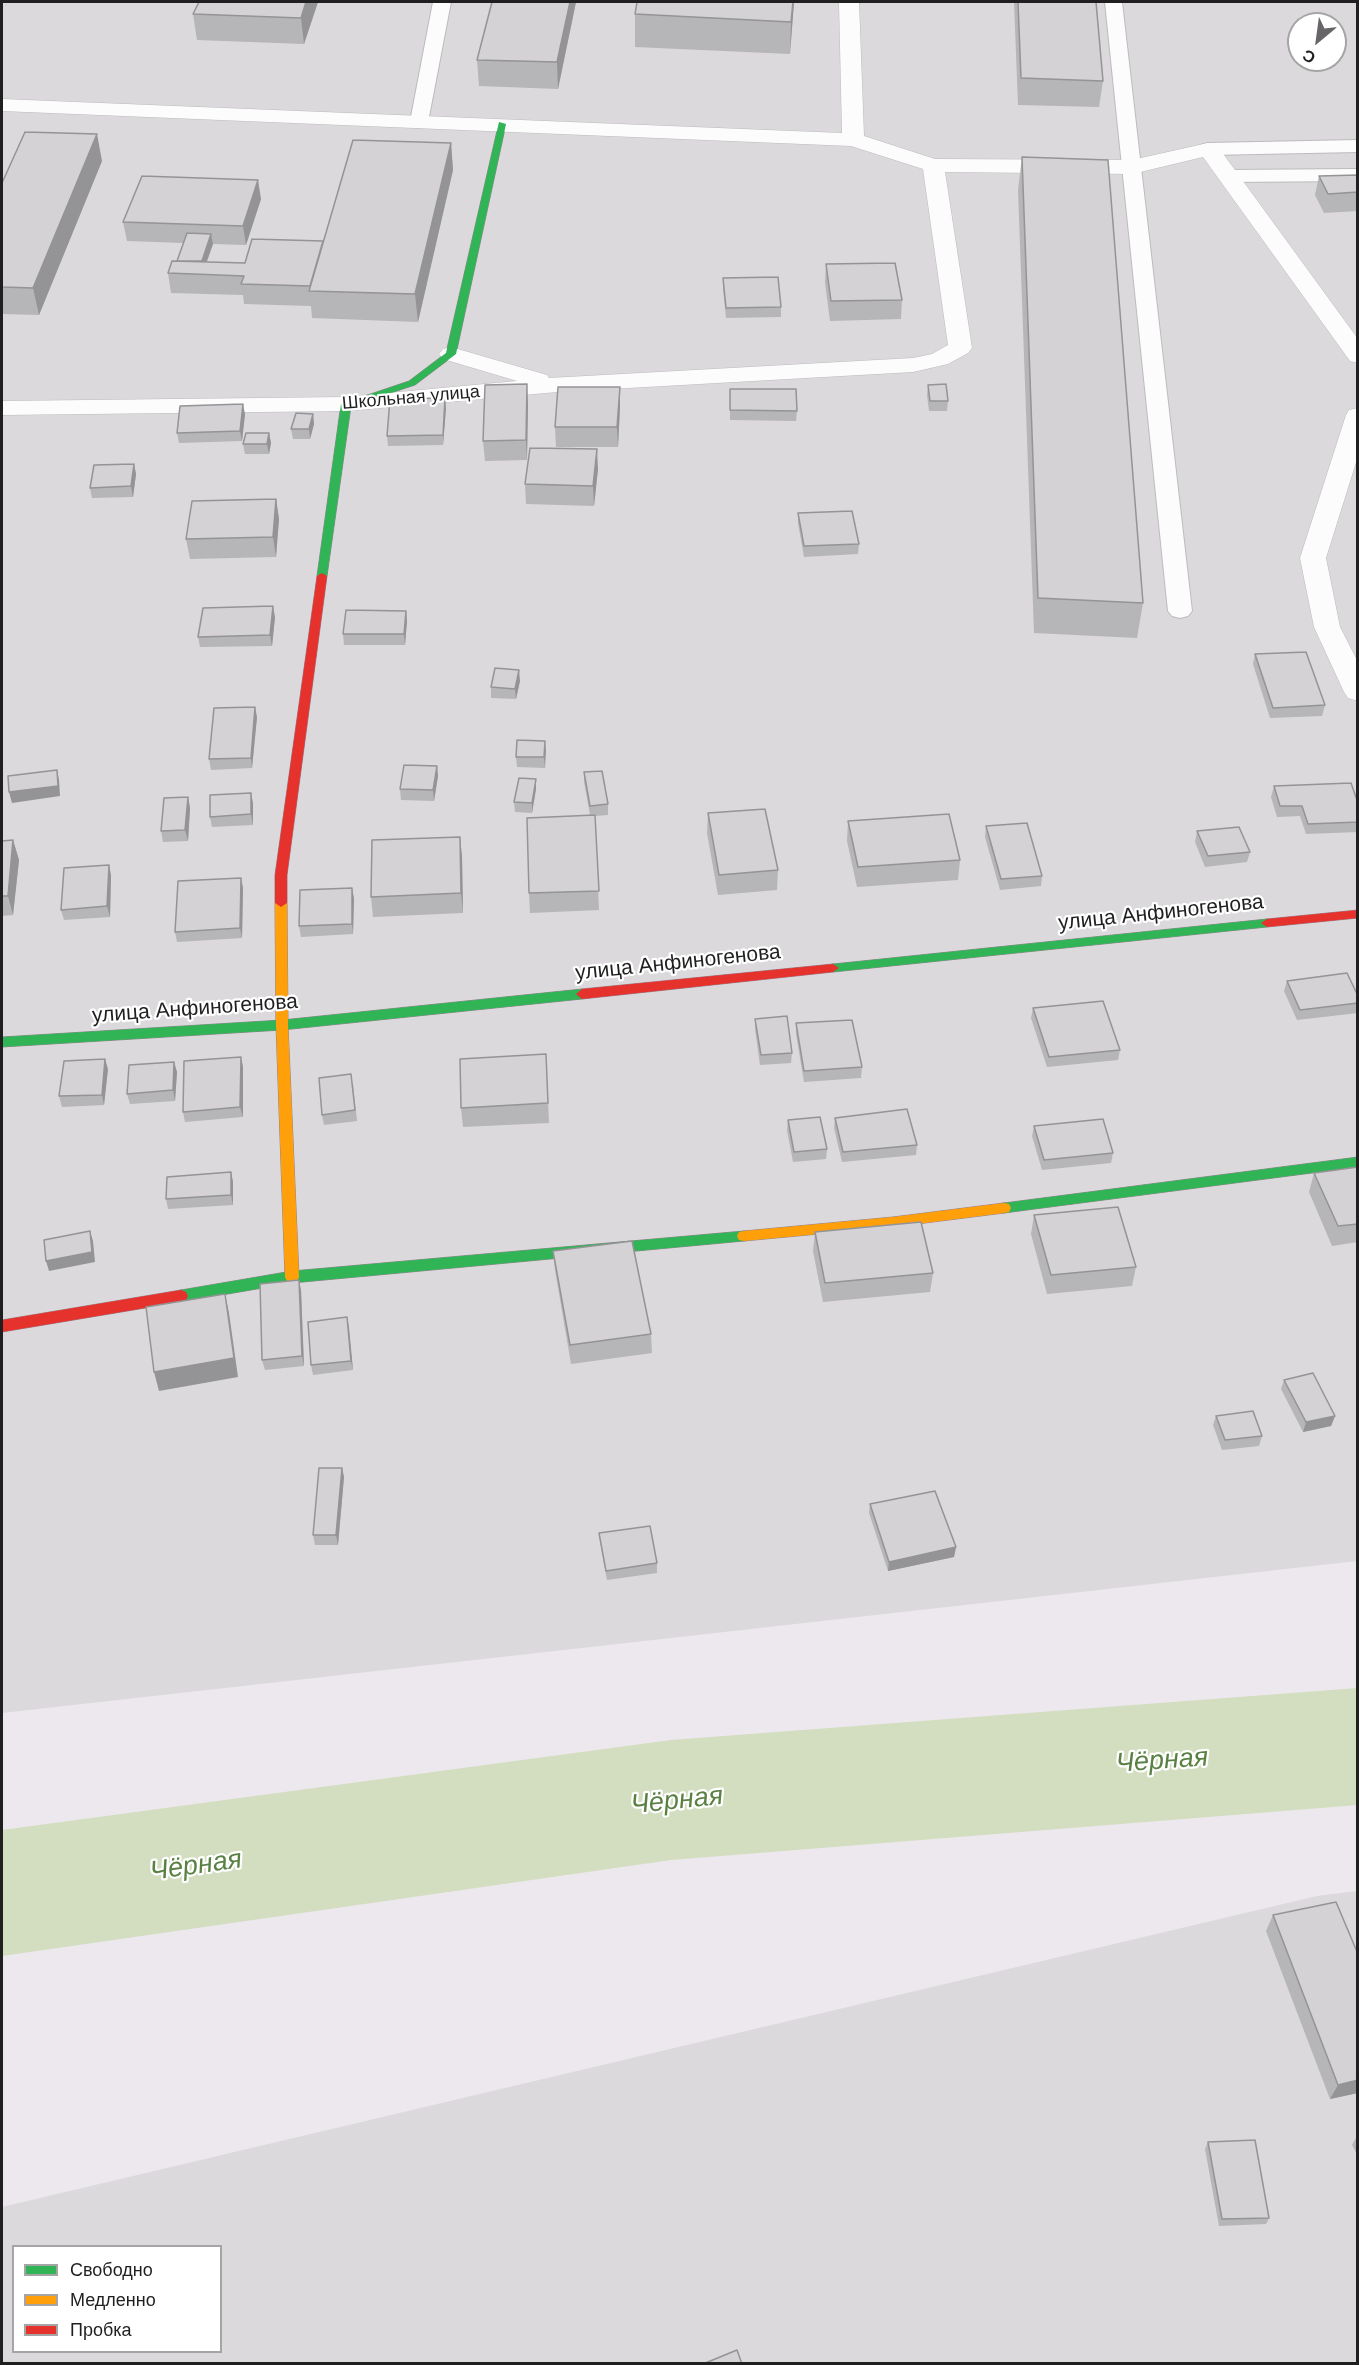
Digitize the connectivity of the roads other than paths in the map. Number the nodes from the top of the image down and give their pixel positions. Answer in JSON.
{"nodes":[{"id":1,"x":442,"y":2,"type":"edge"},
{"id":2,"x":849,"y":2,"type":"edge"},
{"id":3,"x":1113,"y":2,"type":"edge"},
{"id":4,"x":2,"y":105,"type":"edge"},
{"id":5,"x":419,"y":122,"type":"junction"},
{"id":6,"x":502,"y":124,"type":"junction"},
{"id":7,"x":853,"y":140,"type":"junction"},
{"id":8,"x":1358,"y":146,"type":"edge"},
{"id":9,"x":1209,"y":149,"type":"junction"},
{"id":10,"x":933,"y":165,"type":"junction"},
{"id":11,"x":1132,"y":167,"type":"junction"},
{"id":12,"x":1358,"y":175,"type":"edge"},
{"id":13,"x":1228,"y":176,"type":"junction"},
{"id":14,"x":451,"y":354,"type":"junction"},
{"id":15,"x":1358,"y":356,"type":"edge"},
{"id":16,"x":557,"y":385,"type":"junction"},
{"id":17,"x":346,"y":404,"type":"junction"},
{"id":18,"x":2,"y":408,"type":"edge"},
{"id":19,"x":1358,"y":415,"type":"edge"},
{"id":20,"x":1180,"y":611,"type":"dead end"},
{"id":21,"x":1358,"y":692,"type":"edge"},
{"id":22,"x":1358,"y":914,"type":"edge"},
{"id":23,"x":282,"y":1025,"type":"junction"},
{"id":24,"x":2,"y":1042,"type":"edge"},
{"id":25,"x":1358,"y":1162,"type":"edge"},
{"id":26,"x":292,"y":1277,"type":"junction"},
{"id":27,"x":2,"y":1326,"type":"edge"}],
"edges":[{"from":1,"to":5,"type":"lane"},
{"from":2,"to":7,"type":"street"},
{"from":3,"to":11,"type":"lane"},
{"from":4,"to":5,"type":"street"},
{"from":5,"to":6,"type":"street"},
{"from":6,"to":7,"type":"street"},
{"from":6,"to":14,"type":"street"},
{"from":7,"to":10,"type":"street"},
{"from":8,"to":9,"type":"lane"},
{"from":9,"to":11,"type":"street"},
{"from":9,"to":13,"type":"street"},
{"from":10,"to":11,"type":"street"},
{"from":10,"to":16,"type":"street","name":"Школьная улица"},
{"from":11,"to":20,"type":"lane"},
{"from":12,"to":13,"type":"lane"},
{"from":13,"to":15,"type":"street"},
{"from":14,"to":16,"type":"street"},
{"from":14,"to":17,"type":"street"},
{"from":16,"to":17,"type":"street","name":"Школьная улица"},
{"from":17,"to":18,"type":"street","name":"Школьная улица"},
{"from":17,"to":23,"type":"street"},
{"from":19,"to":21,"type":"street"},
{"from":22,"to":23,"type":"street","name":"улица Анфиногенова"},
{"from":23,"to":24,"type":"street","name":"улица Анфиногенова"},
{"from":23,"to":26,"type":"street"},
{"from":25,"to":26,"type":"street"},
{"from":26,"to":27,"type":"street"}]}
